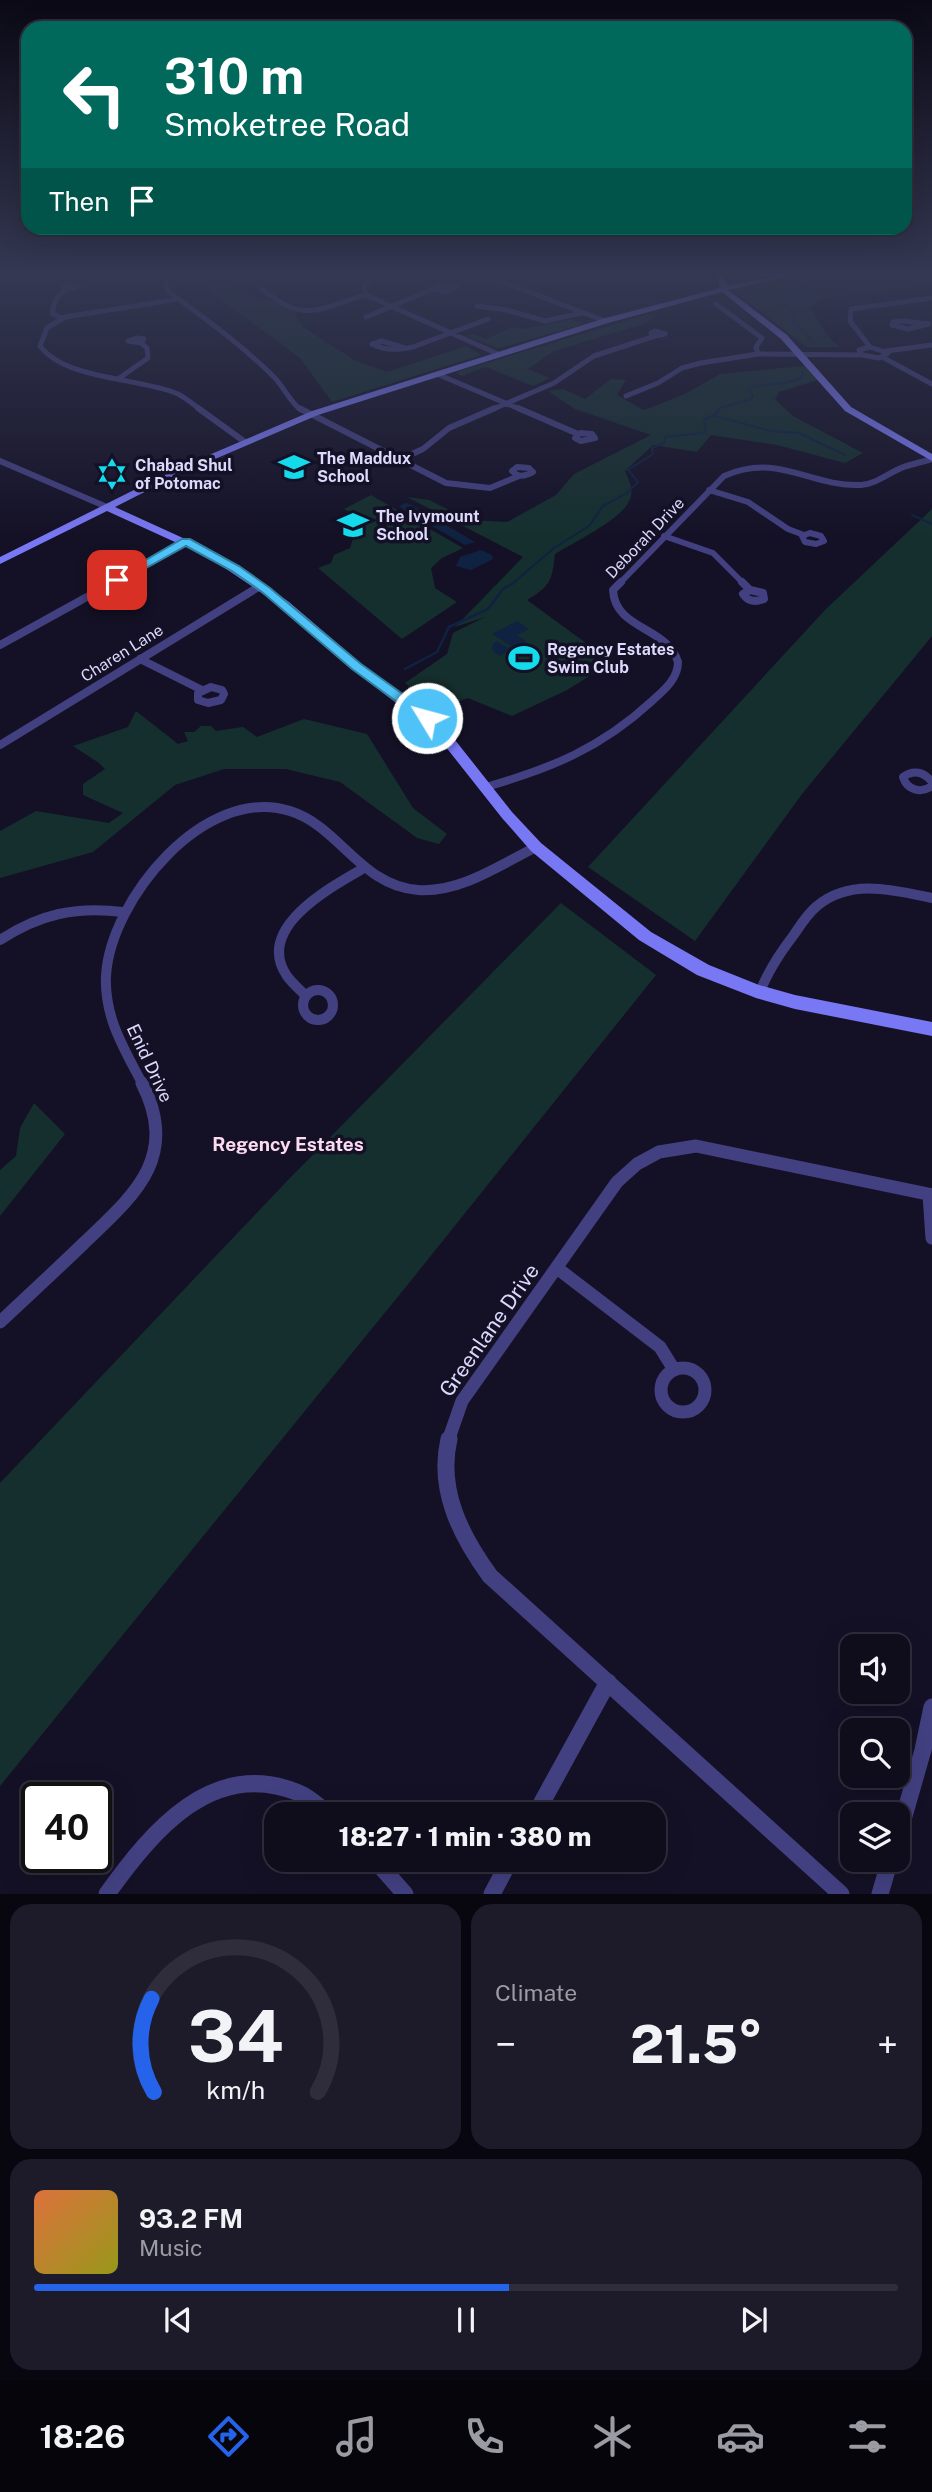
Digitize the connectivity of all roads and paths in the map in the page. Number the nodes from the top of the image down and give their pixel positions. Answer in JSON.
{"nodes":[{"id":1,"x":63,"y":361,"type":"edge"},
{"id":2,"x":143,"y":361,"type":"edge"},
{"id":3,"x":255,"y":361,"type":"edge"},
{"id":4,"x":475,"y":361,"type":"edge"},
{"id":5,"x":585,"y":361,"type":"edge"},
{"id":6,"x":714,"y":361,"type":"edge"},
{"id":7,"x":808,"y":361,"type":"edge"},
{"id":8,"x":897,"y":361,"type":"edge"},
{"id":9,"x":437,"y":374,"type":"junction"},
{"id":10,"x":118,"y":379,"type":"junction"},
{"id":11,"x":932,"y":384,"type":"edge"},
{"id":12,"x":626,"y":396,"type":"dead end"},
{"id":13,"x":507,"y":403,"type":"junction"},
{"id":14,"x":311,"y":416,"type":"junction"},
{"id":15,"x":578,"y":434,"type":"dead end"},
{"id":16,"x":245,"y":442,"type":"junction"},
{"id":17,"x":932,"y":459,"type":"edge"},
{"id":18,"x":399,"y":460,"type":"junction"},
{"id":19,"x":0,"y":461,"type":"edge"},
{"id":20,"x":519,"y":476,"type":"dead end"},
{"id":21,"x":709,"y":490,"type":"junction"},
{"id":22,"x":107,"y":508,"type":"junction"},
{"id":23,"x":804,"y":535,"type":"dead end"},
{"id":24,"x":664,"y":536,"type":"junction"},
{"id":25,"x":186,"y":542,"type":"junction"},
{"id":26,"x":0,"y":561,"type":"edge"},
{"id":27,"x":260,"y":586,"type":"junction"},
{"id":28,"x":750,"y":590,"type":"dead end"},
{"id":29,"x":0,"y":645,"type":"edge"},
{"id":30,"x":140,"y":659,"type":"junction"},
{"id":31,"x":202,"y":690,"type":"dead end"},
{"id":32,"x":0,"y":745,"type":"edge"},
{"id":33,"x":486,"y":787,"type":"junction"},
{"id":34,"x":536,"y":847,"type":"junction"},
{"id":35,"x":364,"y":868,"type":"junction"},
{"id":36,"x":932,"y":898,"type":"edge"},
{"id":37,"x":123,"y":912,"type":"junction"},
{"id":38,"x":0,"y":940,"type":"edge"},
{"id":39,"x":760,"y":992,"type":"junction"},
{"id":40,"x":306,"y":996,"type":"dead end"},
{"id":41,"x":932,"y":1029,"type":"edge"},
{"id":42,"x":930,"y":1195,"type":"edge"},
{"id":43,"x":932,"y":1238,"type":"edge"},
{"id":44,"x":557,"y":1268,"type":"junction"},
{"id":45,"x":0,"y":1322,"type":"edge"},
{"id":46,"x":673,"y":1368,"type":"dead end"},
{"id":47,"x":608,"y":1682,"type":"junction"},
{"id":48,"x":932,"y":1707,"type":"edge"},
{"id":49,"x":312,"y":1802,"type":"edge"},
{"id":50,"x":542,"y":1802,"type":"edge"},
{"id":51,"x":908,"y":1802,"type":"edge"},
{"id":52,"x":386,"y":1872,"type":"edge"},
{"id":53,"x":504,"y":1872,"type":"edge"},
{"id":54,"x":886,"y":1872,"type":"edge"},
{"id":55,"x":107,"y":1894,"type":"edge"},
{"id":56,"x":405,"y":1894,"type":"edge"},
{"id":57,"x":492,"y":1894,"type":"edge"},
{"id":58,"x":841,"y":1894,"type":"edge"},
{"id":59,"x":880,"y":1894,"type":"edge"}],
"edges":[{"from":1,"to":10,"type":"street"},
{"from":2,"to":10,"type":"street"},
{"from":3,"to":14,"type":"street"},
{"from":4,"to":9,"type":"main road"},
{"from":5,"to":13,"type":"street"},
{"from":6,"to":12,"type":"street"},
{"from":7,"to":17,"type":"main road"},
{"from":8,"to":11,"type":"street"},
{"from":9,"to":13,"type":"street"},
{"from":9,"to":14,"type":"main road"},
{"from":10,"to":16,"type":"street"},
{"from":13,"to":15,"type":"street"},
{"from":13,"to":18,"type":"street"},
{"from":14,"to":16,"type":"main road"},
{"from":14,"to":18,"type":"street"},
{"from":16,"to":22,"type":"main road"},
{"from":17,"to":21,"type":"street","name":"Deborah Drive"},
{"from":18,"to":20,"type":"street"},
{"from":19,"to":22,"type":"street"},
{"from":21,"to":23,"type":"street"},
{"from":21,"to":24,"type":"street","name":"Deborah Drive"},
{"from":22,"to":25,"type":"main road"},
{"from":22,"to":26,"type":"main road"},
{"from":24,"to":28,"type":"street"},
{"from":24,"to":33,"type":"street","name":"Deborah Drive"},
{"from":25,"to":27,"type":"main road"},
{"from":25,"to":29,"type":"street"},
{"from":27,"to":30,"type":"street","name":"Charen Lane"},
{"from":27,"to":33,"type":"main road"},
{"from":30,"to":31,"type":"street"},
{"from":30,"to":32,"type":"street","name":"Charen Lane"},
{"from":33,"to":34,"type":"main road"},
{"from":34,"to":35,"type":"street","name":"Enid Drive"},
{"from":34,"to":39,"type":"main road"},
{"from":35,"to":37,"type":"street","name":"Enid Drive"},
{"from":35,"to":40,"type":"street"},
{"from":36,"to":39,"type":"street"},
{"from":37,"to":38,"type":"street"},
{"from":37,"to":45,"type":"street","name":"Enid Drive"},
{"from":39,"to":41,"type":"main road"},
{"from":42,"to":43,"type":"street"},
{"from":42,"to":44,"type":"street","name":"Greenlane Drive"},
{"from":44,"to":46,"type":"street"},
{"from":44,"to":47,"type":"street","name":"Greenlane Drive"},
{"from":47,"to":50,"type":"street"},
{"from":47,"to":58,"type":"street","name":"Greenlane Drive"},
{"from":48,"to":51,"type":"street"},
{"from":49,"to":55,"type":"street"},
{"from":52,"to":56,"type":"street"},
{"from":53,"to":57,"type":"street"},
{"from":54,"to":59,"type":"street"}]}
